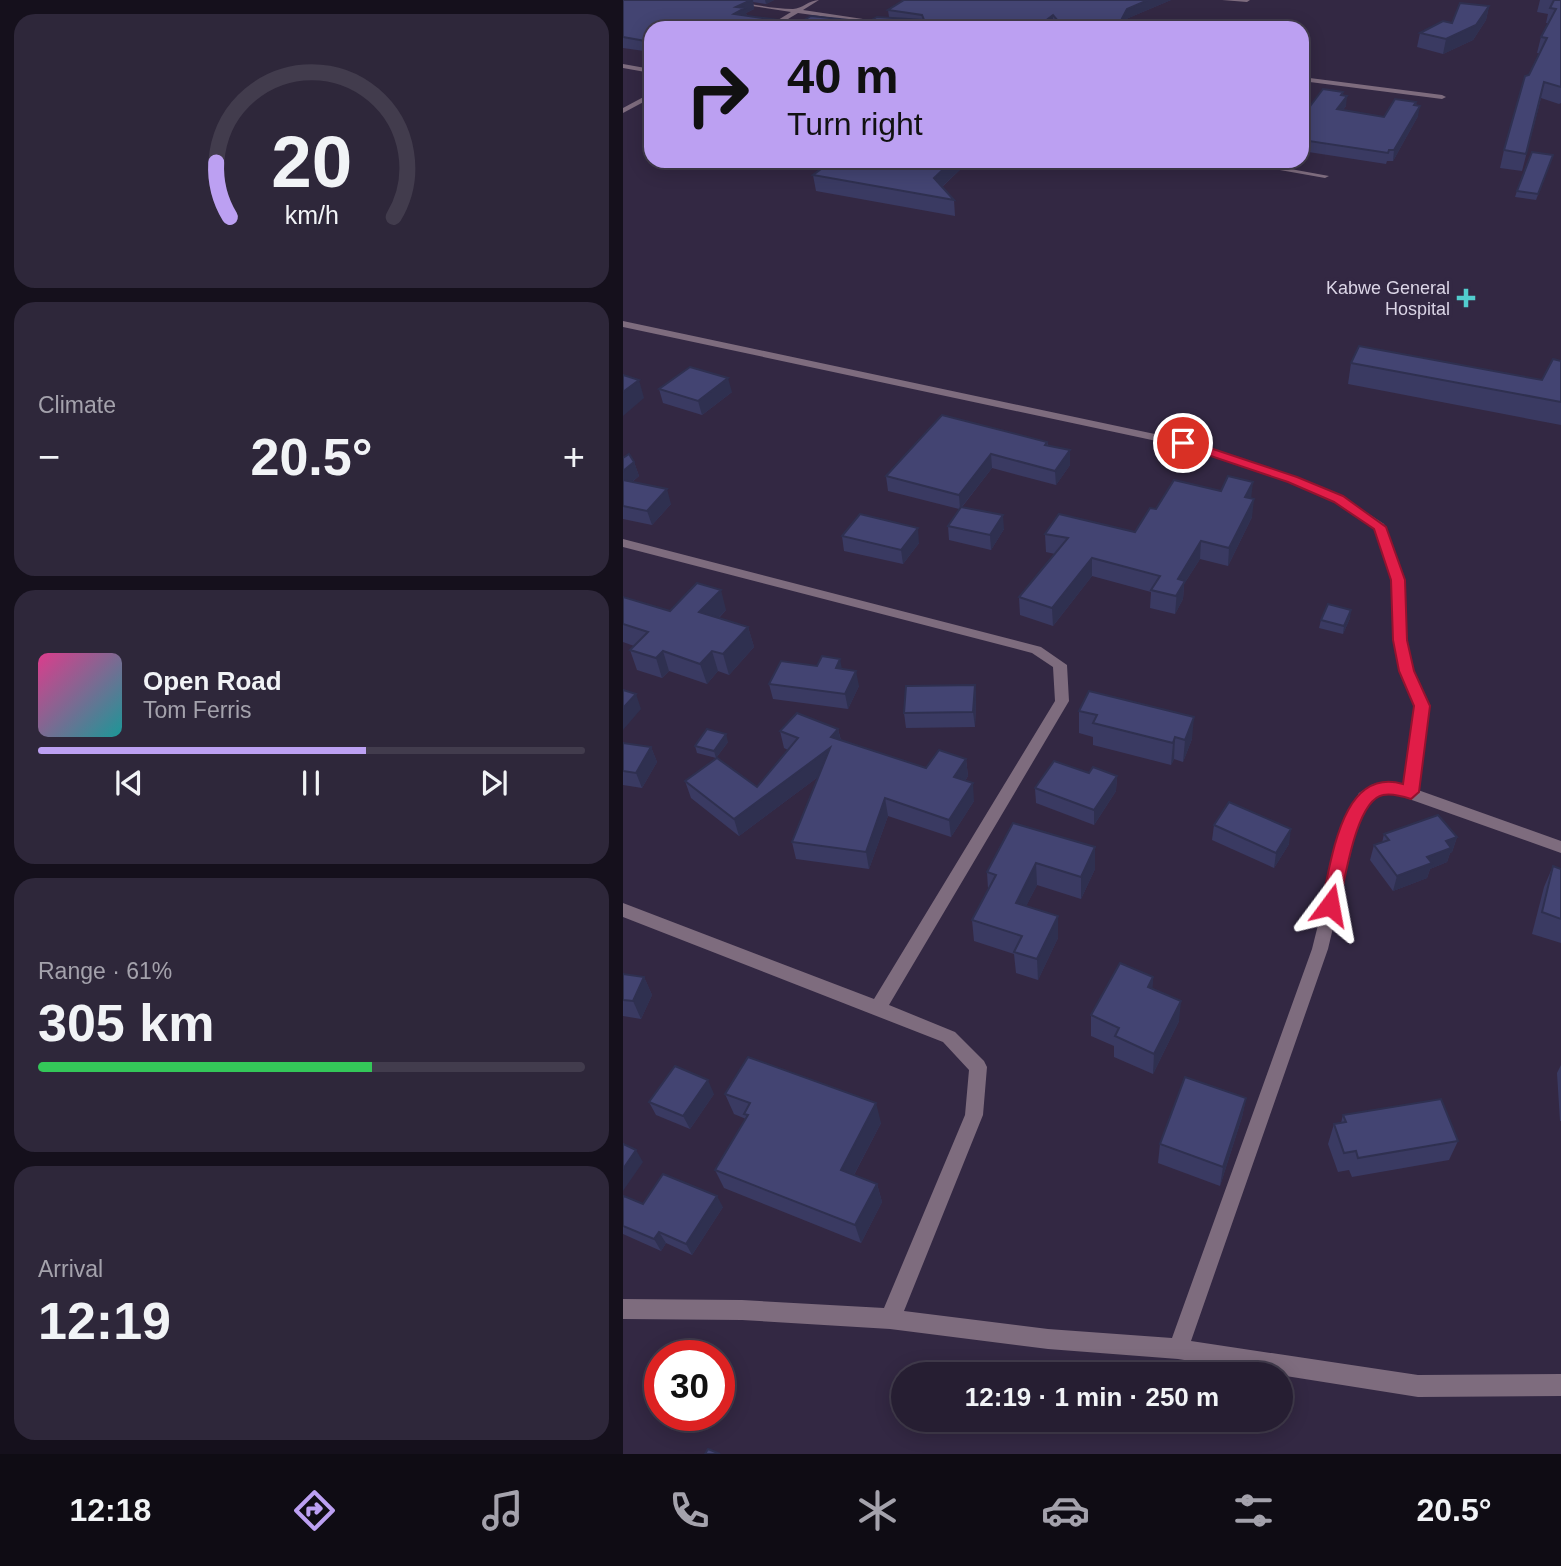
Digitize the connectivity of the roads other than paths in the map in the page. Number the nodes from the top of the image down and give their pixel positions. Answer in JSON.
{"nodes":[{"id":1,"x":716,"y":0,"type":"edge"},
{"id":2,"x":816,"y":0,"type":"edge"},
{"id":3,"x":1225,"y":0,"type":"edge"},
{"id":4,"x":1247,"y":0,"type":"edge"},
{"id":5,"x":797,"y":11,"type":"junction"},
{"id":6,"x":780,"y":21,"type":"edge"},
{"id":7,"x":869,"y":21,"type":"edge"},
{"id":8,"x":623,"y":66,"type":"edge"},
{"id":9,"x":644,"y":70,"type":"edge"},
{"id":10,"x":1309,"y":80,"type":"edge"},
{"id":11,"x":1443,"y":97,"type":"dead end"},
{"id":12,"x":644,"y":99,"type":"edge"},
{"id":13,"x":623,"y":111,"type":"edge"},
{"id":14,"x":1275,"y":168,"type":"edge"},
{"id":15,"x":1325,"y":176,"type":"dead end"},
{"id":16,"x":623,"y":324,"type":"edge"},
{"id":17,"x":623,"y":543,"type":"edge"},
{"id":18,"x":1411,"y":792,"type":"junction"},
{"id":19,"x":1561,"y":847,"type":"edge"},
{"id":20,"x":623,"y":911,"type":"edge"},
{"id":21,"x":878,"y":1008,"type":"junction"},
{"id":22,"x":623,"y":1309,"type":"edge"},
{"id":23,"x":890,"y":1319,"type":"junction"},
{"id":24,"x":1178,"y":1349,"type":"junction"},
{"id":25,"x":1561,"y":1385,"type":"edge"}],
"edges":[{"from":1,"to":5,"type":"street"},
{"from":2,"to":5,"type":"street"},
{"from":3,"to":4,"type":"street"},
{"from":5,"to":6,"type":"street"},
{"from":5,"to":7,"type":"street"},
{"from":8,"to":9,"type":"street"},
{"from":10,"to":11,"type":"street"},
{"from":12,"to":13,"type":"street"},
{"from":14,"to":15,"type":"street"},
{"from":16,"to":18,"type":"street"},
{"from":17,"to":21,"type":"street"},
{"from":18,"to":19,"type":"street"},
{"from":18,"to":24,"type":"street"},
{"from":20,"to":21,"type":"street"},
{"from":21,"to":23,"type":"street"},
{"from":22,"to":23,"type":"street"},
{"from":23,"to":24,"type":"street"},
{"from":24,"to":25,"type":"street"}]}
